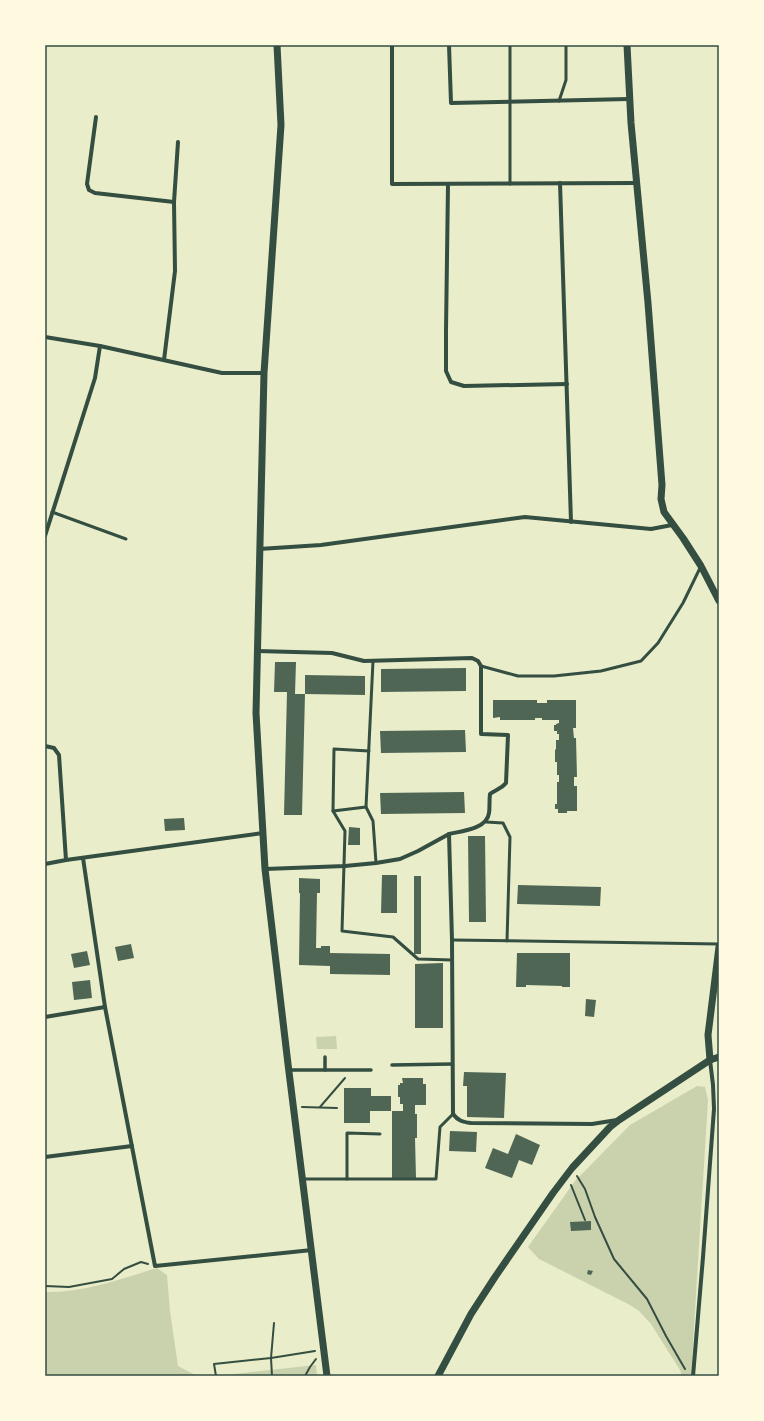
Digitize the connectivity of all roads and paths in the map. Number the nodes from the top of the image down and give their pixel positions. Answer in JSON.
{"nodes":[{"id":1,"x":278,"y":45,"type":"edge"},
{"id":2,"x":392,"y":45,"type":"edge"},
{"id":3,"x":449,"y":45,"type":"edge"},
{"id":4,"x":510,"y":45,"type":"edge"},
{"id":5,"x":566,"y":45,"type":"edge"},
{"id":6,"x":627,"y":45,"type":"edge"},
{"id":7,"x":629,"y":99,"type":"junction"},
{"id":8,"x":559,"y":101,"type":"junction"},
{"id":9,"x":510,"y":102,"type":"junction"},
{"id":10,"x":96,"y":116,"type":"dead end"},
{"id":11,"x":178,"y":142,"type":"dead end"},
{"id":12,"x":636,"y":183,"type":"junction"},
{"id":13,"x":448,"y":184,"type":"junction"},
{"id":14,"x":510,"y":184,"type":"junction"},
{"id":15,"x":560,"y":184,"type":"junction"},
{"id":16,"x":174,"y":202,"type":"junction"},
{"id":17,"x":45,"y":337,"type":"edge"},
{"id":18,"x":100,"y":346,"type":"junction"},
{"id":19,"x":164,"y":360,"type":"junction"},
{"id":20,"x":264,"y":373,"type":"junction"},
{"id":21,"x":567,"y":384,"type":"junction"},
{"id":22,"x":52,"y":512,"type":"junction"},
{"id":23,"x":571,"y":522,"type":"junction"},
{"id":24,"x":672,"y":525,"type":"junction"},
{"id":25,"x":45,"y":536,"type":"edge"},
{"id":26,"x":126,"y":539,"type":"dead end"},
{"id":27,"x":259,"y":549,"type":"junction"},
{"id":28,"x":700,"y":566,"type":"junction"},
{"id":29,"x":719,"y":601,"type":"edge"},
{"id":30,"x":257,"y":652,"type":"junction"},
{"id":31,"x":373,"y":661,"type":"junction"},
{"id":32,"x":481,"y":666,"type":"junction"},
{"id":33,"x":45,"y":746,"type":"edge"},
{"id":34,"x":369,"y":751,"type":"junction"},
{"id":35,"x":366,"y":808,"type":"junction"},
{"id":36,"x":333,"y":811,"type":"junction"},
{"id":37,"x":486,"y":822,"type":"junction"},
{"id":38,"x":262,"y":833,"type":"junction"},
{"id":39,"x":449,"y":834,"type":"junction"},
{"id":40,"x":83,"y":858,"type":"junction"},
{"id":41,"x":66,"y":860,"type":"junction"},
{"id":42,"x":376,"y":863,"type":"junction"},
{"id":43,"x":45,"y":864,"type":"edge"},
{"id":44,"x":345,"y":866,"type":"junction"},
{"id":45,"x":265,"y":869,"type":"junction"},
{"id":46,"x":452,"y":940,"type":"junction"},
{"id":47,"x":507,"y":941,"type":"junction"},
{"id":48,"x":719,"y":946,"type":"edge"},
{"id":49,"x":452,"y":960,"type":"junction"},
{"id":50,"x":105,"y":1007,"type":"junction"},
{"id":51,"x":45,"y":1017,"type":"edge"},
{"id":52,"x":325,"y":1057,"type":"dead end"},
{"id":53,"x":719,"y":1057,"type":"edge"},
{"id":54,"x":710,"y":1060,"type":"junction"},
{"id":55,"x":452,"y":1064,"type":"junction"},
{"id":56,"x":392,"y":1065,"type":"dead end"},
{"id":57,"x":288,"y":1070,"type":"junction"},
{"id":58,"x":325,"y":1070,"type":"junction"},
{"id":59,"x":352,"y":1070,"type":"junction"},
{"id":60,"x":371,"y":1070,"type":"dead end"},
{"id":61,"x":293,"y":1107,"type":"junction"},
{"id":62,"x":320,"y":1108,"type":"junction"},
{"id":63,"x":337,"y":1108,"type":"dead end"},
{"id":64,"x":453,"y":1114,"type":"junction"},
{"id":65,"x":619,"y":1120,"type":"junction"},
{"id":66,"x":380,"y":1134,"type":"dead end"},
{"id":67,"x":132,"y":1146,"type":"junction"},
{"id":68,"x":45,"y":1157,"type":"edge"},
{"id":69,"x":569,"y":1171,"type":"junction"},
{"id":70,"x":303,"y":1179,"type":"junction"},
{"id":71,"x":347,"y":1179,"type":"junction"},
{"id":72,"x":585,"y":1220,"type":"dead end"},
{"id":73,"x":312,"y":1250,"type":"junction"},
{"id":74,"x":155,"y":1266,"type":"junction"},
{"id":75,"x":45,"y":1286,"type":"edge"},
{"id":76,"x":274,"y":1323,"type":"dead end"},
{"id":77,"x":324,"y":1349,"type":"junction"},
{"id":78,"x":272,"y":1358,"type":"junction"},
{"id":79,"x":686,"y":1372,"type":"dead end"},
{"id":80,"x":216,"y":1376,"type":"edge"},
{"id":81,"x":272,"y":1376,"type":"edge"},
{"id":82,"x":305,"y":1376,"type":"edge"},
{"id":83,"x":327,"y":1376,"type":"edge"},
{"id":84,"x":438,"y":1376,"type":"edge"},
{"id":85,"x":693,"y":1376,"type":"edge"}],
"edges":[{"from":1,"to":20,"type":"street"},
{"from":2,"to":13,"type":"street"},
{"from":3,"to":9,"type":"street"},
{"from":4,"to":9,"type":"lane"},
{"from":5,"to":8,"type":"lane"},
{"from":6,"to":7,"type":"street"},
{"from":7,"to":8,"type":"street"},
{"from":7,"to":12,"type":"street"},
{"from":8,"to":9,"type":"street"},
{"from":9,"to":14,"type":"lane"},
{"from":10,"to":16,"type":"street"},
{"from":11,"to":16,"type":"street"},
{"from":12,"to":15,"type":"street"},
{"from":12,"to":24,"type":"street"},
{"from":13,"to":14,"type":"street"},
{"from":13,"to":21,"type":"street"},
{"from":14,"to":15,"type":"street"},
{"from":15,"to":21,"type":"street"},
{"from":16,"to":19,"type":"street"},
{"from":17,"to":18,"type":"street"},
{"from":18,"to":19,"type":"street"},
{"from":18,"to":22,"type":"street"},
{"from":19,"to":20,"type":"street"},
{"from":20,"to":27,"type":"street"},
{"from":21,"to":23,"type":"street"},
{"from":22,"to":25,"type":"street"},
{"from":22,"to":26,"type":"lane"},
{"from":23,"to":24,"type":"street"},
{"from":23,"to":27,"type":"street"},
{"from":24,"to":28,"type":"street"},
{"from":27,"to":30,"type":"street"},
{"from":28,"to":29,"type":"street"},
{"from":28,"to":32,"type":"lane"},
{"from":30,"to":31,"type":"street"},
{"from":30,"to":38,"type":"street"},
{"from":31,"to":32,"type":"street"},
{"from":31,"to":34,"type":"lane"},
{"from":32,"to":37,"type":"street"},
{"from":33,"to":41,"type":"street"},
{"from":34,"to":35,"type":"lane"},
{"from":34,"to":36,"type":"lane"},
{"from":35,"to":36,"type":"lane"},
{"from":35,"to":42,"type":"lane"},
{"from":36,"to":44,"type":"lane"},
{"from":37,"to":39,"type":"street"},
{"from":37,"to":47,"type":"lane"},
{"from":38,"to":40,"type":"street"},
{"from":38,"to":45,"type":"street"},
{"from":39,"to":42,"type":"street"},
{"from":39,"to":46,"type":"street"},
{"from":40,"to":41,"type":"street"},
{"from":40,"to":50,"type":"street"},
{"from":41,"to":43,"type":"street"},
{"from":42,"to":44,"type":"street"},
{"from":44,"to":45,"type":"street"},
{"from":44,"to":49,"type":"lane"},
{"from":45,"to":57,"type":"street"},
{"from":46,"to":47,"type":"lane"},
{"from":46,"to":49,"type":"street"},
{"from":47,"to":48,"type":"lane"},
{"from":48,"to":54,"type":"street"},
{"from":49,"to":55,"type":"street"},
{"from":50,"to":51,"type":"street"},
{"from":50,"to":67,"type":"street"},
{"from":52,"to":58,"type":"street"},
{"from":53,"to":54,"type":"street"},
{"from":54,"to":65,"type":"street"},
{"from":54,"to":85,"type":"street"},
{"from":55,"to":56,"type":"street"},
{"from":55,"to":64,"type":"street"},
{"from":57,"to":58,"type":"street"},
{"from":57,"to":61,"type":"street"},
{"from":58,"to":59,"type":"street"},
{"from":59,"to":60,"type":"street"},
{"from":59,"to":62,"type":"path"},
{"from":61,"to":62,"type":"path"},
{"from":61,"to":70,"type":"street"},
{"from":62,"to":63,"type":"path"},
{"from":64,"to":65,"type":"street"},
{"from":64,"to":71,"type":"lane"},
{"from":65,"to":69,"type":"street"},
{"from":66,"to":71,"type":"lane"},
{"from":67,"to":68,"type":"street"},
{"from":67,"to":74,"type":"street"},
{"from":69,"to":72,"type":"path"},
{"from":69,"to":79,"type":"path"},
{"from":69,"to":84,"type":"street"},
{"from":70,"to":71,"type":"lane"},
{"from":70,"to":73,"type":"street"},
{"from":73,"to":74,"type":"street"},
{"from":73,"to":77,"type":"street"},
{"from":74,"to":75,"type":"path"},
{"from":76,"to":78,"type":"path"},
{"from":77,"to":78,"type":"path"},
{"from":77,"to":82,"type":"path"},
{"from":77,"to":83,"type":"street"},
{"from":78,"to":80,"type":"path"},
{"from":78,"to":81,"type":"path"}]}
